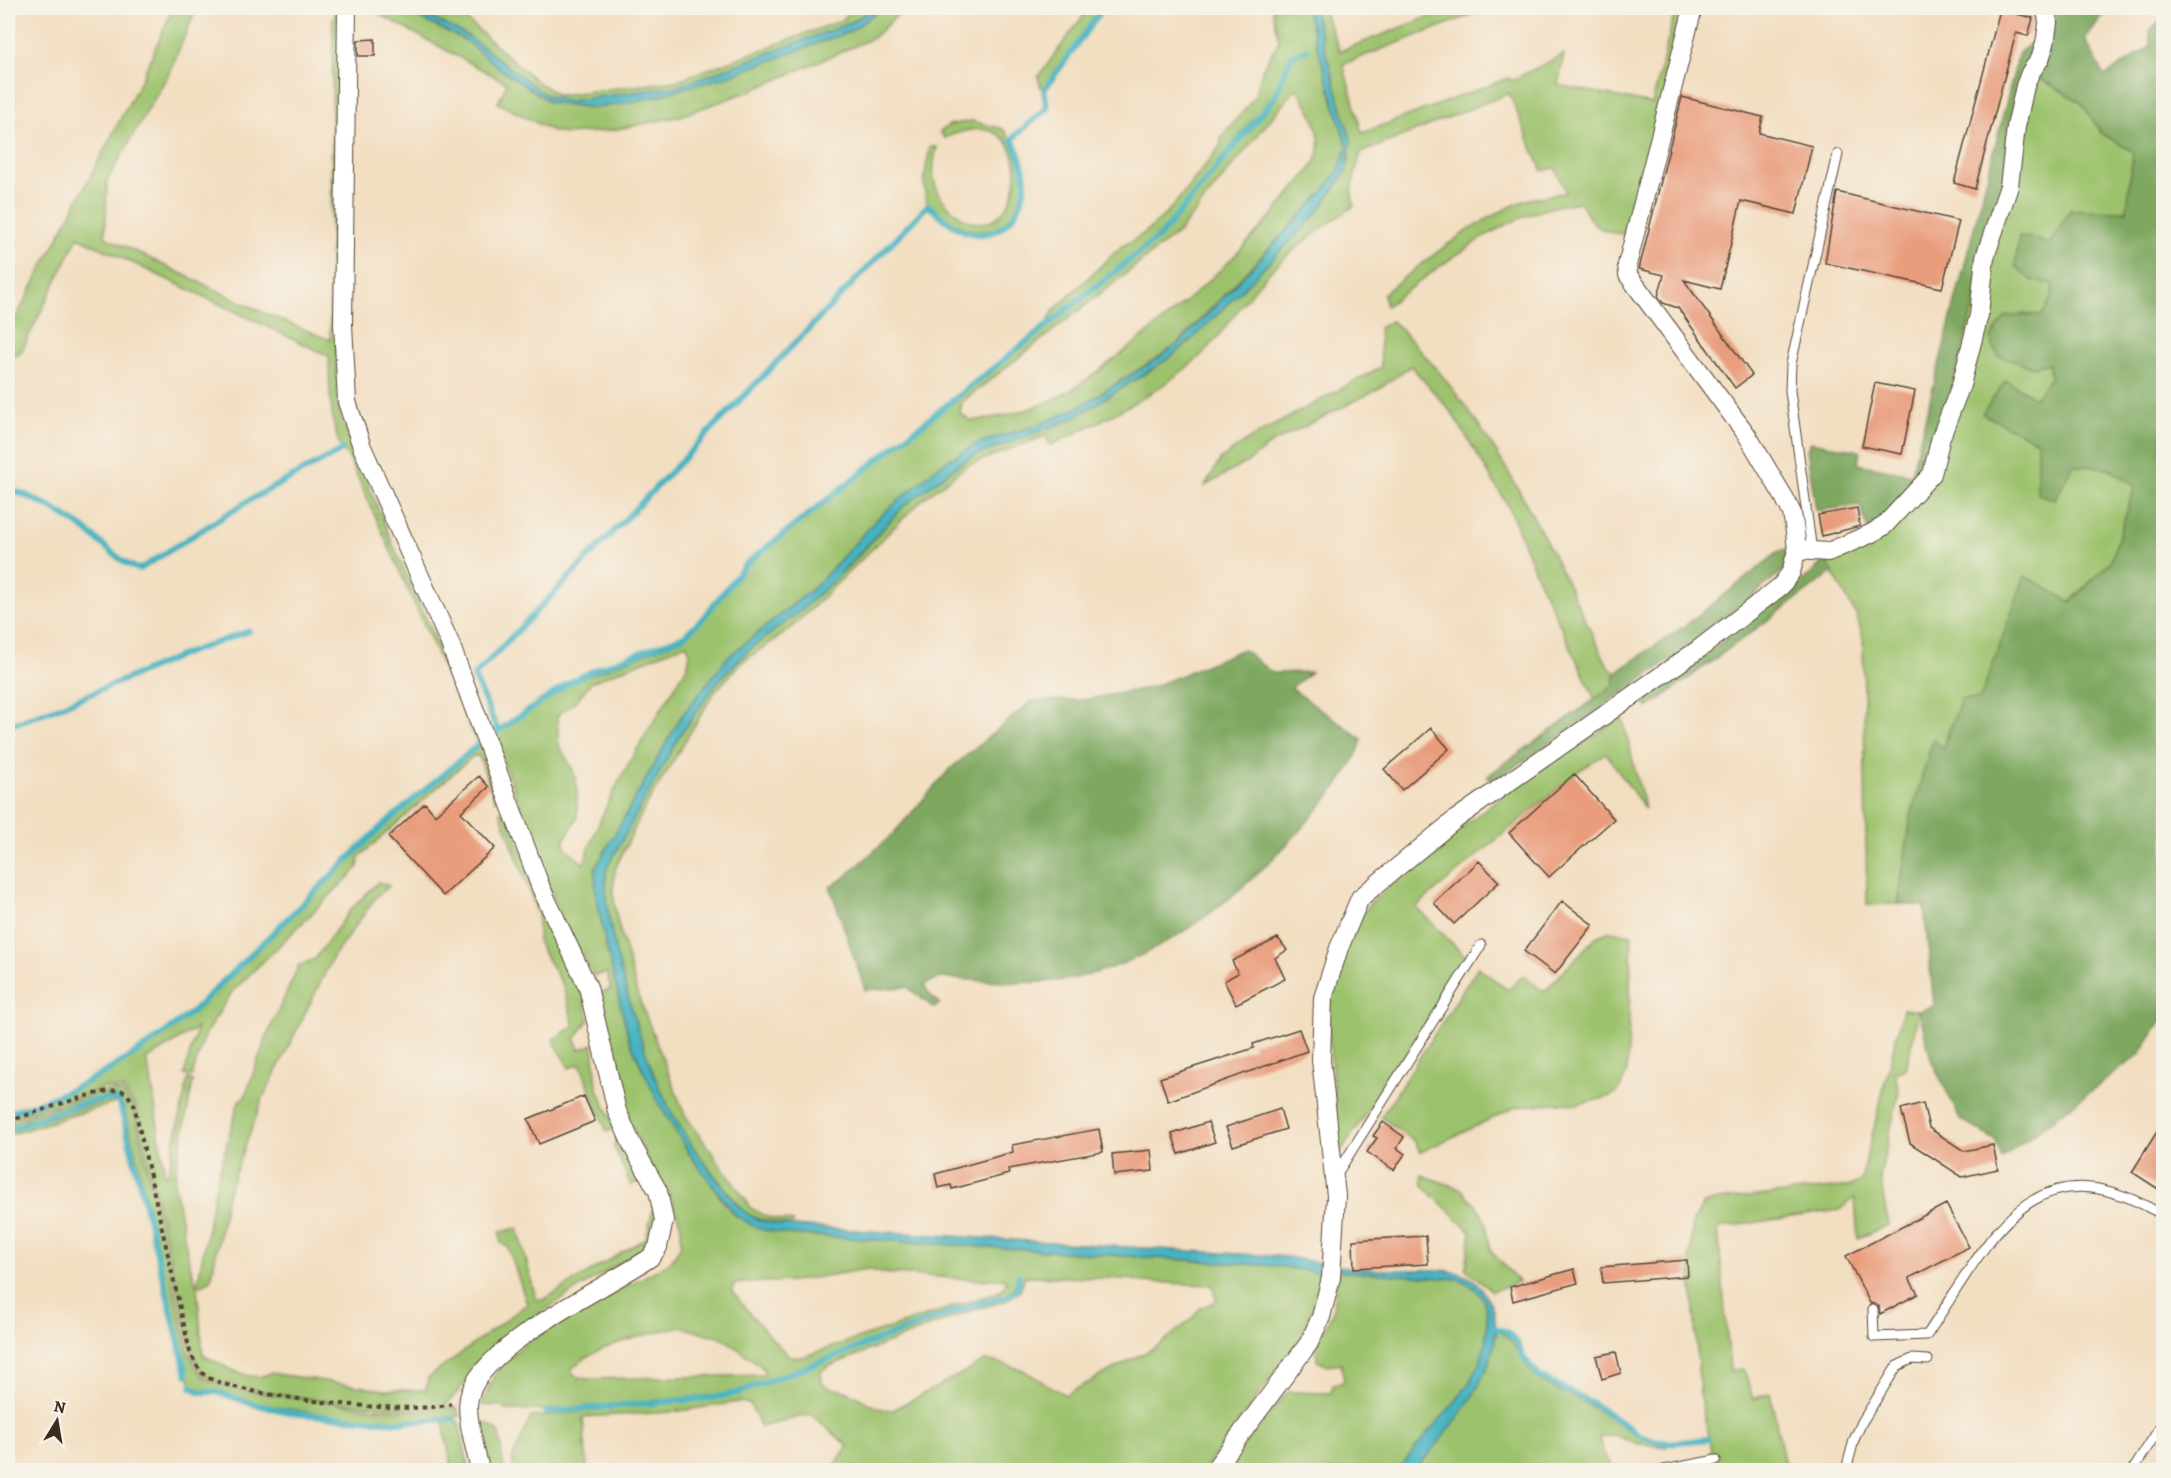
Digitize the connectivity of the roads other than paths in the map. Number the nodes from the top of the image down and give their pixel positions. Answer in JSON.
{"nodes":[{"id":1,"x":347,"y":8,"type":"edge"},
{"id":2,"x":1693,"y":8,"type":"edge"},
{"id":3,"x":2046,"y":8,"type":"edge"},
{"id":4,"x":1838,"y":154,"type":"dead end"},
{"id":5,"x":1804,"y":550,"type":"junction"},
{"id":6,"x":1481,"y":945,"type":"dead end"},
{"id":7,"x":1334,"y":1179,"type":"junction"},
{"id":8,"x":2163,"y":1216,"type":"edge"},
{"id":9,"x":1873,"y":1309,"type":"dead end"},
{"id":10,"x":1928,"y":1360,"type":"dead end"},
{"id":11,"x":2163,"y":1421,"type":"edge"},
{"id":12,"x":1716,"y":1460,"type":"dead end"},
{"id":13,"x":480,"y":1470,"type":"edge"},
{"id":14,"x":1214,"y":1470,"type":"edge"},
{"id":15,"x":1664,"y":1470,"type":"edge"},
{"id":16,"x":1846,"y":1470,"type":"edge"},
{"id":17,"x":2133,"y":1470,"type":"edge"}],
"edges":[{"from":1,"to":13,"type":"street"},
{"from":2,"to":5,"type":"street"},
{"from":3,"to":5,"type":"street"},
{"from":4,"to":5,"type":"lane"},
{"from":5,"to":7,"type":"street"},
{"from":6,"to":7,"type":"lane"},
{"from":7,"to":14,"type":"street"},
{"from":8,"to":9,"type":"lane"},
{"from":10,"to":16,"type":"lane"},
{"from":11,"to":17,"type":"lane"},
{"from":12,"to":15,"type":"lane"}]}
